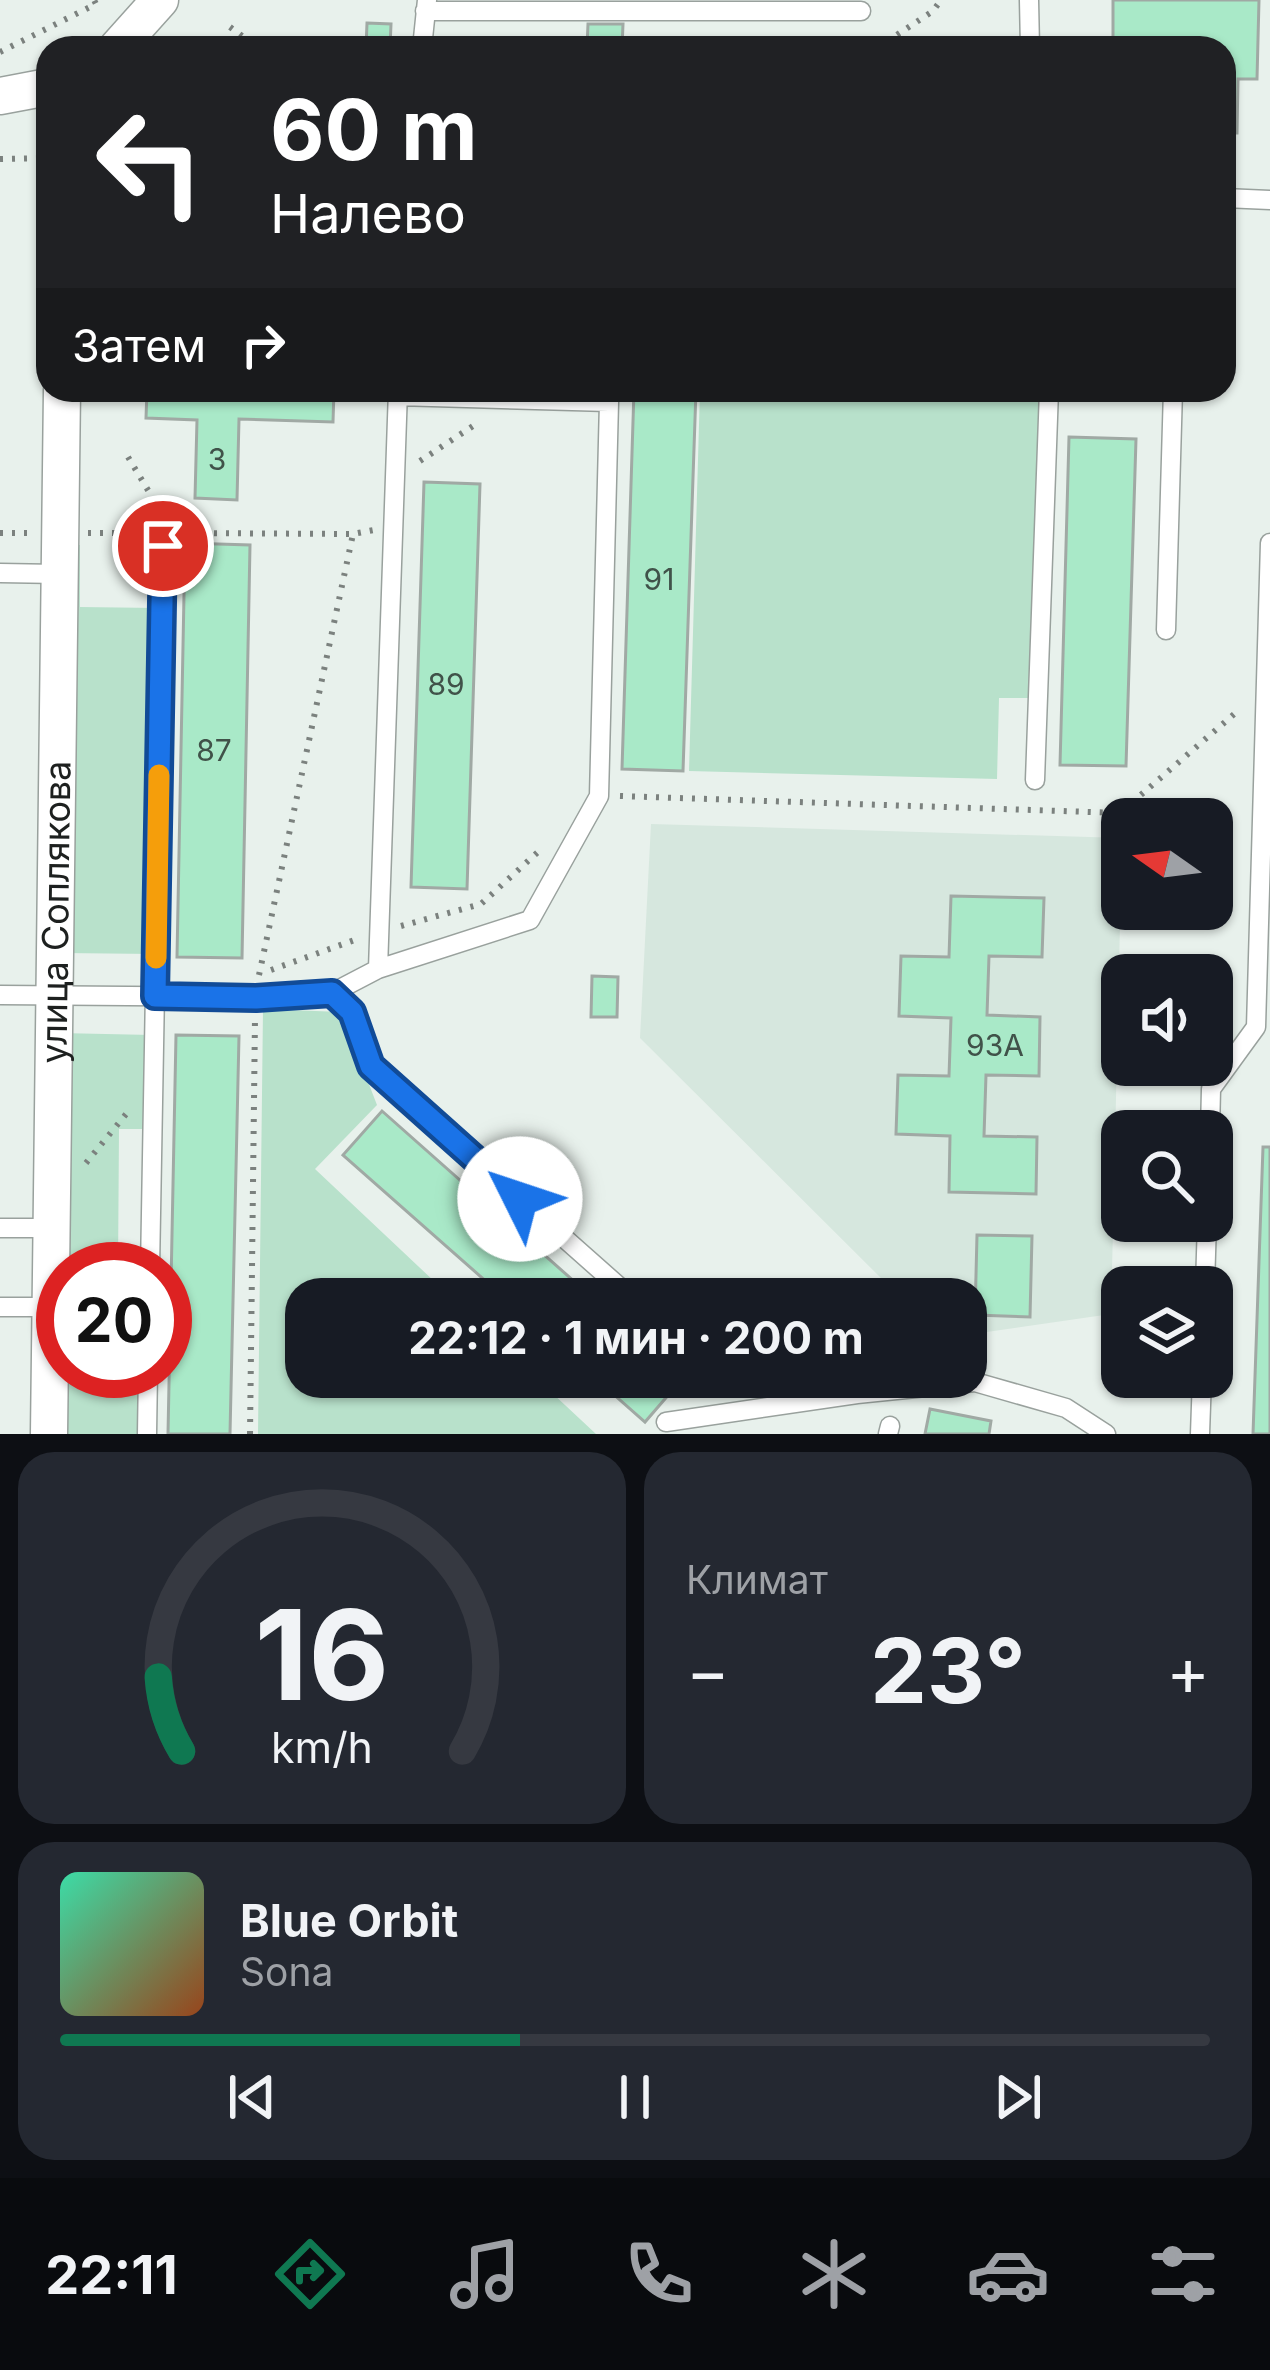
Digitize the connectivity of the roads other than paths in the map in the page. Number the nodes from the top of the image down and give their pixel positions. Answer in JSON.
{"nodes":[{"id":1,"x":1029,"y":0,"type":"edge"},
{"id":2,"x":157,"y":1,"type":"edge"},
{"id":3,"x":426,"y":6,"type":"edge"},
{"id":4,"x":861,"y":11,"type":"dead end"},
{"id":5,"x":127,"y":36,"type":"edge"},
{"id":6,"x":423,"y":36,"type":"edge"},
{"id":7,"x":1030,"y":36,"type":"edge"},
{"id":8,"x":36,"y":89,"type":"edge"},
{"id":9,"x":0,"y":96,"type":"edge"},
{"id":10,"x":1236,"y":199,"type":"edge"},
{"id":11,"x":1270,"y":200,"type":"edge"},
{"id":12,"x":62,"y":402,"type":"edge"},
{"id":13,"x":397,"y":402,"type":"edge"},
{"id":14,"x":609,"y":402,"type":"edge"},
{"id":15,"x":1049,"y":402,"type":"edge"},
{"id":16,"x":1173,"y":402,"type":"edge"},
{"id":17,"x":168,"y":540,"type":"road end"},
{"id":18,"x":1270,"y":543,"type":"edge"},
{"id":19,"x":0,"y":573,"type":"edge"},
{"id":20,"x":59,"y":574,"type":"junction"},
{"id":21,"x":1166,"y":630,"type":"dead end"},
{"id":22,"x":1268,"y":660,"type":"edge"},
{"id":23,"x":1035,"y":780,"type":"dead end"},
{"id":24,"x":378,"y":969,"type":"junction"},
{"id":25,"x":332,"y":993,"type":"junction"},
{"id":26,"x":0,"y":995,"type":"edge"},
{"id":27,"x":53,"y":996,"type":"junction"},
{"id":28,"x":155,"y":996,"type":"junction"},
{"id":29,"x":1210,"y":1110,"type":"edge"},
{"id":30,"x":0,"y":1228,"type":"edge"},
{"id":31,"x":52,"y":1228,"type":"junction"},
{"id":32,"x":52,"y":1242,"type":"edge"},
{"id":33,"x":150,"y":1242,"type":"edge"},
{"id":34,"x":609,"y":1278,"type":"edge"},
{"id":35,"x":0,"y":1307,"type":"edge"},
{"id":36,"x":36,"y":1307,"type":"edge"},
{"id":37,"x":49,"y":1398,"type":"edge"},
{"id":38,"x":148,"y":1398,"type":"edge"},
{"id":39,"x":1202,"y":1398,"type":"edge"},
{"id":40,"x":666,"y":1422,"type":"dead end"},
{"id":41,"x":49,"y":1434,"type":"edge"},
{"id":42,"x":147,"y":1434,"type":"edge"},
{"id":43,"x":1106,"y":1434,"type":"edge"},
{"id":44,"x":1201,"y":1434,"type":"edge"}],
"edges":[{"from":1,"to":7,"type":"lane"},
{"from":2,"to":5,"type":"street"},
{"from":3,"to":4,"type":"lane"},
{"from":3,"to":6,"type":"lane"},
{"from":8,"to":9,"type":"street"},
{"from":10,"to":11,"type":"lane"},
{"from":12,"to":20,"type":"street","name":"улица Соплякова"},
{"from":13,"to":24,"type":"lane"},
{"from":14,"to":24,"type":"lane"},
{"from":15,"to":23,"type":"lane"},
{"from":16,"to":21,"type":"lane"},
{"from":17,"to":28,"type":"lane"},
{"from":18,"to":22,"type":"lane"},
{"from":19,"to":20,"type":"lane"},
{"from":20,"to":27,"type":"street","name":"улица Соплякова"},
{"from":22,"to":29,"type":"lane"},
{"from":24,"to":25,"type":"lane"},
{"from":25,"to":28,"type":"lane"},
{"from":25,"to":34,"type":"lane"},
{"from":26,"to":27,"type":"lane"},
{"from":27,"to":28,"type":"lane"},
{"from":27,"to":31,"type":"street","name":"улица Соплякова"},
{"from":28,"to":33,"type":"lane"},
{"from":30,"to":31,"type":"lane"},
{"from":31,"to":32,"type":"street","name":"улица Соплякова"},
{"from":35,"to":36,"type":"lane"},
{"from":37,"to":41,"type":"street","name":"улица Соплякова"},
{"from":38,"to":42,"type":"lane"},
{"from":39,"to":44,"type":"lane"},
{"from":40,"to":43,"type":"lane"}]}
